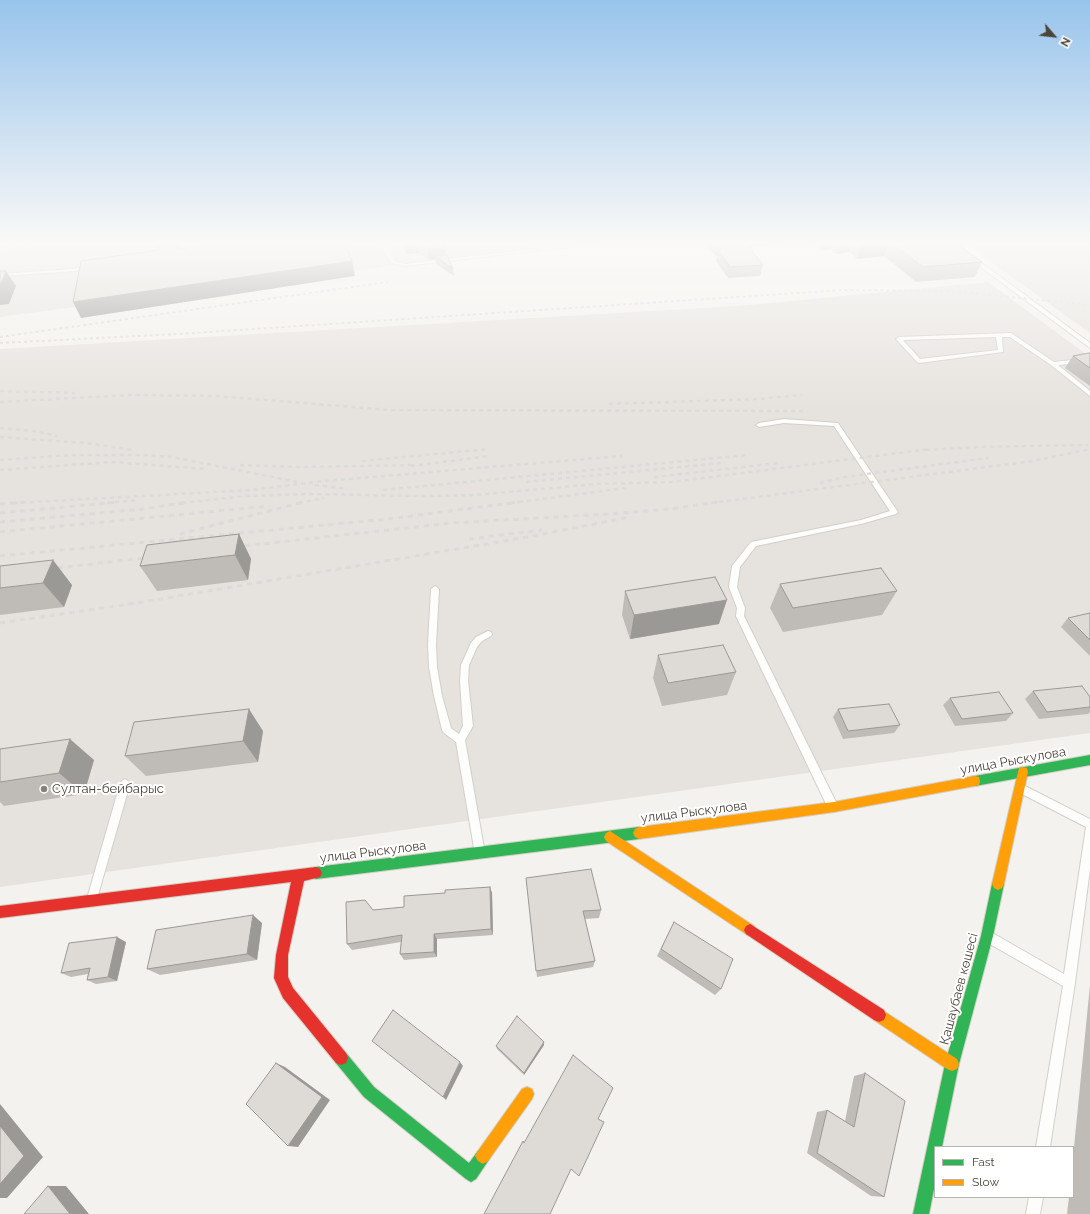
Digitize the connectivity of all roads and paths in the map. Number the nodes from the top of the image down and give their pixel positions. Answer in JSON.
{"nodes":[{"id":1,"x":1026,"y":299,"type":"edge"},
{"id":2,"x":999,"y":336,"type":"junction"},
{"id":3,"x":1090,"y":346,"type":"edge"},
{"id":4,"x":1090,"y":360,"type":"edge"},
{"id":5,"x":1053,"y":364,"type":"junction"},
{"id":6,"x":1090,"y":394,"type":"edge"},
{"id":7,"x":760,"y":424,"type":"dead end"},
{"id":8,"x":435,"y":588,"type":"dead end"},
{"id":9,"x":488,"y":634,"type":"dead end"},
{"id":10,"x":460,"y":740,"type":"junction"},
{"id":11,"x":1090,"y":760,"type":"edge"},
{"id":12,"x":1023,"y":772,"type":"junction"},
{"id":13,"x":125,"y":784,"type":"dead end"},
{"id":14,"x":1019,"y":788,"type":"junction"},
{"id":15,"x":834,"y":807,"type":"junction"},
{"id":16,"x":1090,"y":824,"type":"edge"},
{"id":17,"x":1090,"y":830,"type":"edge"},
{"id":18,"x":610,"y":836,"type":"junction"},
{"id":19,"x":479,"y":852,"type":"junction"},
{"id":20,"x":299,"y":874,"type":"junction"},
{"id":21,"x":92,"y":900,"type":"junction"},
{"id":22,"x":0,"y":912,"type":"edge"},
{"id":23,"x":987,"y":936,"type":"junction"},
{"id":24,"x":1069,"y":983,"type":"junction"},
{"id":25,"x":952,"y":1064,"type":"junction"},
{"id":26,"x":527,"y":1094,"type":"dead end"},
{"id":27,"x":935,"y":1146,"type":"edge"},
{"id":28,"x":1044,"y":1146,"type":"edge"},
{"id":29,"x":934,"y":1151,"type":"edge"},
{"id":30,"x":1036,"y":1198,"type":"edge"},
{"id":31,"x":921,"y":1214,"type":"edge"},
{"id":32,"x":1033,"y":1214,"type":"edge"}],
"edges":[{"from":1,"to":3,"type":"lane"},
{"from":2,"to":2,"type":"lane"},
{"from":2,"to":5,"type":"lane"},
{"from":4,"to":5,"type":"lane"},
{"from":5,"to":6,"type":"lane"},
{"from":7,"to":15,"type":"lane"},
{"from":8,"to":10,"type":"lane"},
{"from":9,"to":10,"type":"lane"},
{"from":10,"to":19,"type":"lane"},
{"from":11,"to":12,"type":"street","name":"улица Рыскулова"},
{"from":12,"to":14,"type":"street","name":"Қашаубаев көшесі"},
{"from":12,"to":15,"type":"street","name":"улица Рыскулова"},
{"from":13,"to":21,"type":"lane"},
{"from":14,"to":16,"type":"lane"},
{"from":14,"to":23,"type":"street","name":"Қашаубаев көшесі"},
{"from":15,"to":18,"type":"street","name":"улица Рыскулова"},
{"from":17,"to":24,"type":"lane"},
{"from":18,"to":19,"type":"street","name":"улица Рыскулова"},
{"from":18,"to":25,"type":"street"},
{"from":19,"to":20,"type":"street","name":"улица Рыскулова"},
{"from":20,"to":21,"type":"street","name":"улица Рыскулова"},
{"from":20,"to":26,"type":"street"},
{"from":21,"to":22,"type":"street","name":"улица Рыскулова"},
{"from":23,"to":24,"type":"lane"},
{"from":23,"to":25,"type":"street","name":"Қашаубаев көшесі"},
{"from":24,"to":28,"type":"lane"},
{"from":25,"to":27,"type":"street","name":"Қашаубаев көшесі"},
{"from":29,"to":31,"type":"street","name":"Қашаубаев көшесі"},
{"from":30,"to":32,"type":"lane"}]}
